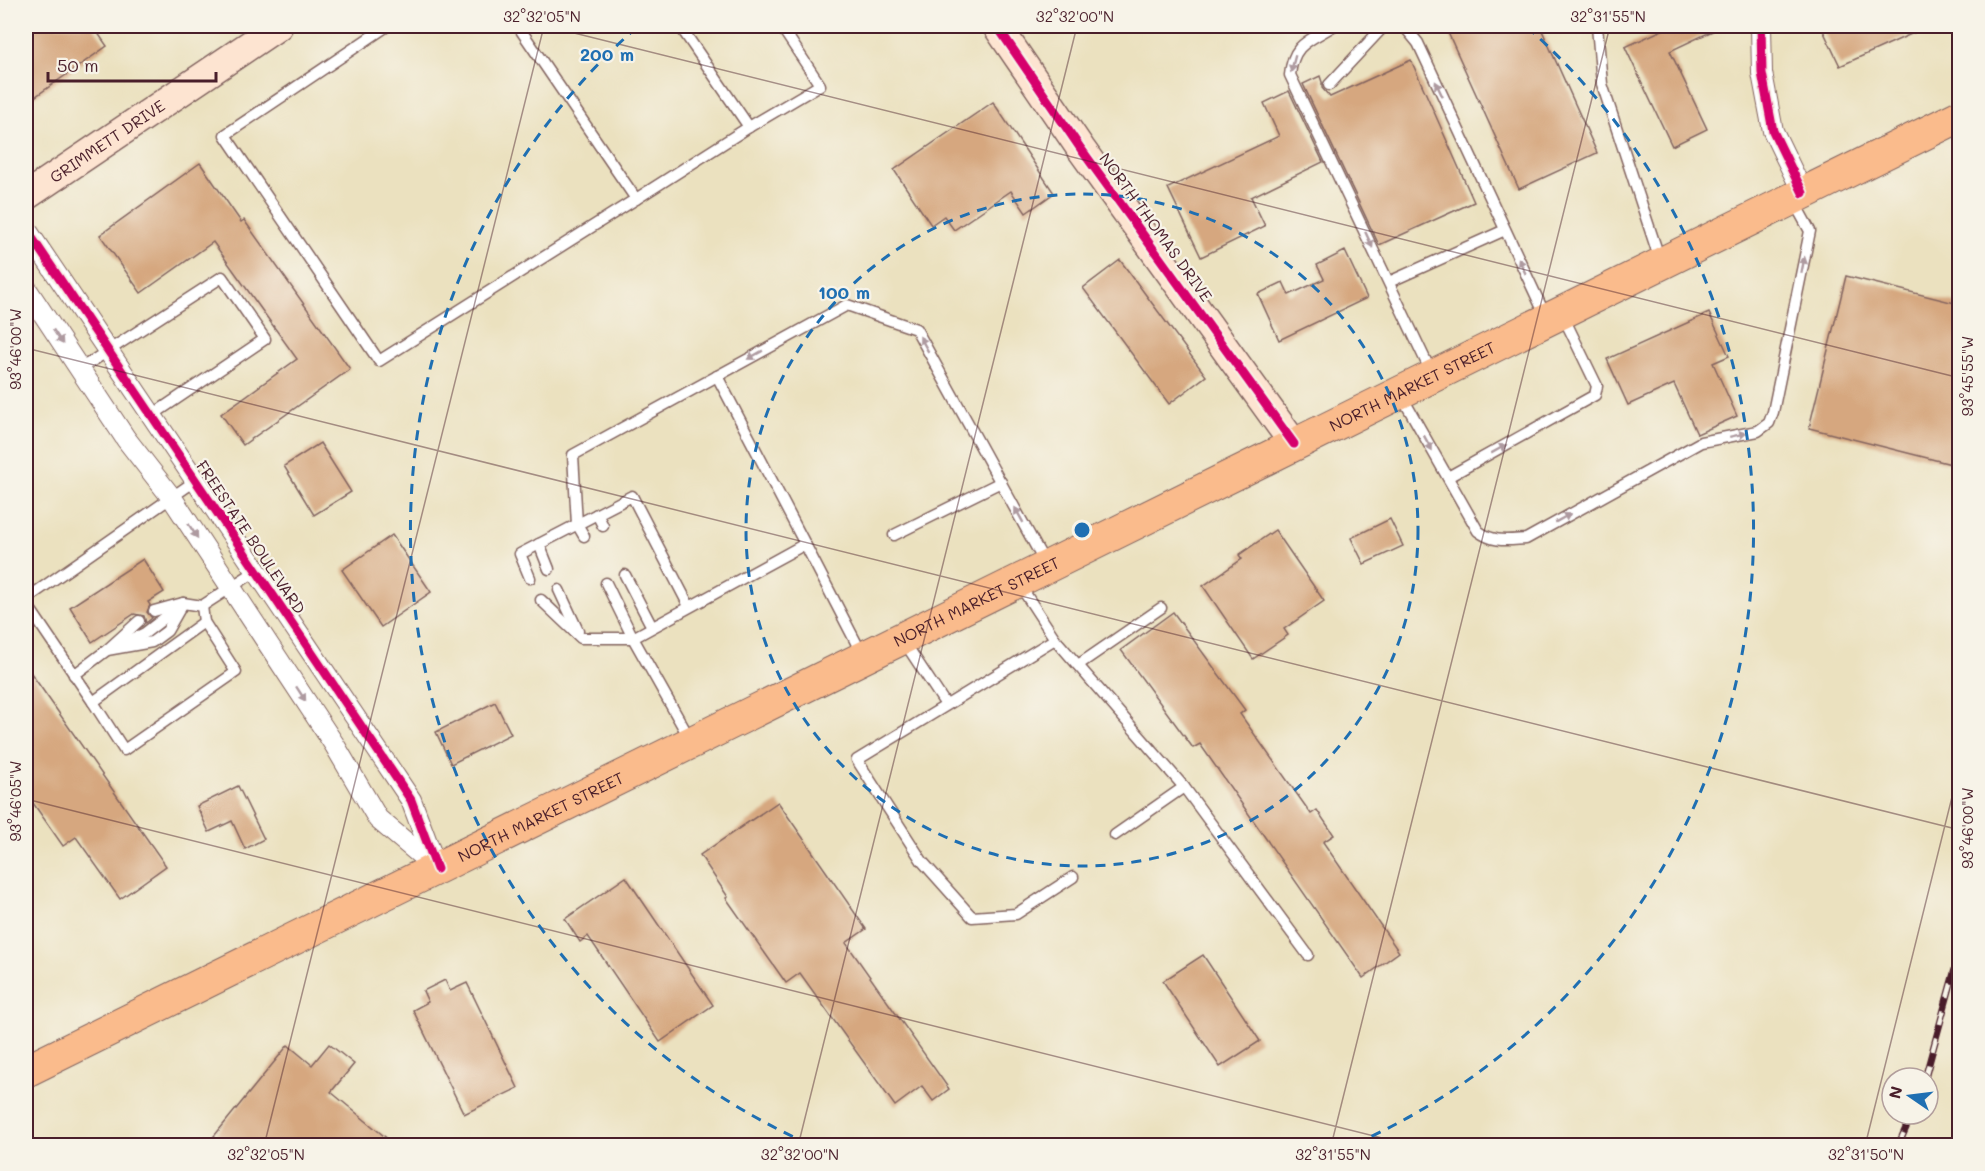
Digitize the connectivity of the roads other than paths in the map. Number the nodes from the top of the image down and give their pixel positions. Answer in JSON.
{"nodes":[{"id":1,"x":278,"y":26,"type":"edge"},
{"id":2,"x":387,"y":26,"type":"edge"},
{"id":3,"x":520,"y":26,"type":"edge"},
{"id":4,"x":680,"y":26,"type":"edge"},
{"id":5,"x":781,"y":26,"type":"edge"},
{"id":6,"x":997,"y":26,"type":"edge"},
{"id":7,"x":1334,"y":26,"type":"edge"},
{"id":8,"x":1384,"y":26,"type":"edge"},
{"id":9,"x":1404,"y":26,"type":"edge"},
{"id":10,"x":1597,"y":26,"type":"edge"},
{"id":11,"x":1761,"y":26,"type":"edge"},
{"id":12,"x":1329,"y":85,"type":"dead end"},
{"id":13,"x":1959,"y":116,"type":"edge"},
{"id":14,"x":749,"y":126,"type":"junction"},
{"id":15,"x":26,"y":196,"type":"edge"},
{"id":16,"x":1797,"y":196,"type":"junction"},
{"id":17,"x":636,"y":198,"type":"junction"},
{"id":18,"x":26,"y":229,"type":"edge"},
{"id":19,"x":1505,"y":230,"type":"junction"},
{"id":20,"x":1661,"y":263,"type":"junction"},
{"id":21,"x":1389,"y":282,"type":"junction"},
{"id":22,"x":26,"y":288,"type":"edge"},
{"id":23,"x":1554,"y":315,"type":"junction"},
{"id":24,"x":107,"y":351,"type":"junction"},
{"id":25,"x":80,"y":369,"type":"junction"},
{"id":26,"x":1433,"y":375,"type":"junction"},
{"id":27,"x":717,"y":376,"type":"junction"},
{"id":28,"x":1399,"y":392,"type":"junction"},
{"id":29,"x":151,"y":416,"type":"junction"},
{"id":30,"x":1294,"y":444,"type":"junction"},
{"id":31,"x":1448,"y":477,"type":"junction"},
{"id":32,"x":195,"y":481,"type":"junction"},
{"id":33,"x":1001,"y":482,"type":"junction"},
{"id":34,"x":172,"y":498,"type":"junction"},
{"id":35,"x":597,"y":514,"type":"junction"},
{"id":36,"x":577,"y":524,"type":"junction"},
{"id":37,"x":603,"y":526,"type":"dead end"},
{"id":38,"x":894,"y":535,"type":"dead end"},
{"id":39,"x":584,"y":536,"type":"dead end"},
{"id":40,"x":539,"y":544,"type":"junction"},
{"id":41,"x":805,"y":544,"type":"junction"},
{"id":42,"x":1047,"y":566,"type":"junction"},
{"id":43,"x":549,"y":569,"type":"dead end"},
{"id":44,"x":256,"y":571,"type":"junction"},
{"id":45,"x":625,"y":574,"type":"dead end"},
{"id":46,"x":530,"y":578,"type":"dead end"},
{"id":47,"x":1017,"y":581,"type":"junction"},
{"id":48,"x":606,"y":583,"type":"dead end"},
{"id":49,"x":230,"y":587,"type":"junction"},
{"id":50,"x":559,"y":590,"type":"dead end"},
{"id":51,"x":541,"y":600,"type":"dead end"},
{"id":52,"x":26,"y":601,"type":"edge"},
{"id":53,"x":183,"y":603,"type":"junction"},
{"id":54,"x":202,"y":606,"type":"junction"},
{"id":55,"x":689,"y":606,"type":"junction"},
{"id":56,"x":1161,"y":608,"type":"dead end"},
{"id":57,"x":154,"y":611,"type":"dead end"},
{"id":58,"x":139,"y":621,"type":"dead end"},
{"id":59,"x":204,"y":622,"type":"junction"},
{"id":60,"x":652,"y":627,"type":"junction"},
{"id":61,"x":581,"y":638,"type":"junction"},
{"id":62,"x":633,"y":638,"type":"junction"},
{"id":63,"x":902,"y":638,"type":"junction"},
{"id":64,"x":1055,"y":639,"type":"junction"},
{"id":65,"x":108,"y":650,"type":"junction"},
{"id":66,"x":864,"y":657,"type":"junction"},
{"id":67,"x":1078,"y":665,"type":"junction"},
{"id":68,"x":74,"y":675,"type":"junction"},
{"id":69,"x":93,"y":702,"type":"junction"},
{"id":70,"x":946,"y":705,"type":"junction"},
{"id":71,"x":691,"y":742,"type":"junction"},
{"id":72,"x":1184,"y":787,"type":"junction"},
{"id":73,"x":1115,"y":835,"type":"dead end"},
{"id":74,"x":437,"y":868,"type":"junction"},
{"id":75,"x":1073,"y":877,"type":"dead end"},
{"id":76,"x":1308,"y":955,"type":"dead end"},
{"id":77,"x":26,"y":1071,"type":"edge"}],
"edges":[{"from":1,"to":15,"type":"street","name":"GRIMMETT DRIVE"},
{"from":2,"to":17,"type":"lane"},
{"from":3,"to":17,"type":"lane"},
{"from":4,"to":14,"type":"lane"},
{"from":5,"to":14,"type":"lane"},
{"from":6,"to":30,"type":"street","name":"NORTH THOMAS DRIVE"},
{"from":7,"to":21,"type":"lane","one_way":true},
{"from":8,"to":12,"type":"lane"},
{"from":19,"to":9,"type":"lane","one_way":true},
{"from":10,"to":20,"type":"lane"},
{"from":11,"to":16,"type":"street"},
{"from":13,"to":16,"type":"main road","name":"NORTH MARKET STREET"},
{"from":14,"to":17,"type":"lane"},
{"from":16,"to":20,"type":"main road","name":"NORTH MARKET STREET"},
{"from":31,"to":16,"type":"lane","one_way":true},
{"from":18,"to":24,"type":"street","name":"FREESTATE BOULEVARD"},
{"from":19,"to":21,"type":"lane"},
{"from":23,"to":19,"type":"lane","one_way":true},
{"from":20,"to":23,"type":"main road","name":"NORTH MARKET STREET"},
{"from":21,"to":26,"type":"lane"},
{"from":22,"to":25,"type":"street","one_way":true},
{"from":23,"to":26,"type":"main road","name":"NORTH MARKET STREET"},
{"from":31,"to":23,"type":"lane","one_way":true},
{"from":24,"to":25,"type":"lane"},
{"from":24,"to":29,"type":"street","name":"FREESTATE BOULEVARD"},
{"from":24,"to":29,"type":"lane"},
{"from":25,"to":34,"type":"street"},
{"from":26,"to":28,"type":"main road","name":"NORTH MARKET STREET"},
{"from":33,"to":27,"type":"lane","one_way":true},
{"from":27,"to":36,"type":"lane"},
{"from":27,"to":41,"type":"lane"},
{"from":28,"to":30,"type":"main road","name":"NORTH MARKET STREET"},
{"from":28,"to":31,"type":"lane","one_way":true},
{"from":29,"to":32,"type":"street","name":"FREESTATE BOULEVARD"},
{"from":30,"to":42,"type":"main road","name":"NORTH MARKET STREET"},
{"from":32,"to":34,"type":"lane"},
{"from":32,"to":44,"type":"street","name":"FREESTATE BOULEVARD"},
{"from":33,"to":38,"type":"lane"},
{"from":42,"to":33,"type":"lane","one_way":true},
{"from":34,"to":49,"type":"street","one_way":true},
{"from":34,"to":52,"type":"lane"},
{"from":35,"to":36,"type":"lane"},
{"from":35,"to":37,"type":"lane"},
{"from":35,"to":55,"type":"lane"},
{"from":36,"to":39,"type":"lane"},
{"from":36,"to":40,"type":"lane"},
{"from":40,"to":43,"type":"lane"},
{"from":40,"to":46,"type":"lane"},
{"from":41,"to":55,"type":"lane"},
{"from":41,"to":66,"type":"lane"},
{"from":42,"to":47,"type":"main road","name":"NORTH MARKET STREET"},
{"from":44,"to":49,"type":"lane"},
{"from":44,"to":74,"type":"street","name":"FREESTATE BOULEVARD"},
{"from":45,"to":60,"type":"lane"},
{"from":47,"to":63,"type":"main road","name":"NORTH MARKET STREET"},
{"from":47,"to":64,"type":"lane"},
{"from":48,"to":62,"type":"lane"},
{"from":49,"to":54,"type":"lane"},
{"from":49,"to":74,"type":"street","one_way":true},
{"from":50,"to":61,"type":"lane"},
{"from":51,"to":61,"type":"lane"},
{"from":52,"to":68,"type":"lane"},
{"from":53,"to":54,"type":"lane"},
{"from":53,"to":57,"type":"lane"},
{"from":53,"to":65,"type":"lane"},
{"from":54,"to":59,"type":"lane"},
{"from":55,"to":60,"type":"lane"},
{"from":56,"to":67,"type":"lane"},
{"from":58,"to":65,"type":"lane"},
{"from":59,"to":69,"type":"lane"},
{"from":59,"to":69,"type":"lane"},
{"from":60,"to":62,"type":"lane"},
{"from":61,"to":62,"type":"lane"},
{"from":62,"to":71,"type":"lane"},
{"from":63,"to":66,"type":"main road","name":"NORTH MARKET STREET"},
{"from":63,"to":70,"type":"lane"},
{"from":64,"to":67,"type":"lane"},
{"from":64,"to":70,"type":"lane"},
{"from":65,"to":68,"type":"lane"},
{"from":66,"to":71,"type":"main road","name":"NORTH MARKET STREET"},
{"from":67,"to":72,"type":"lane"},
{"from":68,"to":69,"type":"lane"},
{"from":70,"to":75,"type":"lane"},
{"from":71,"to":74,"type":"main road","name":"NORTH MARKET STREET"},
{"from":72,"to":73,"type":"lane"},
{"from":72,"to":76,"type":"lane"},
{"from":74,"to":77,"type":"main road","name":"NORTH MARKET STREET"}]}
